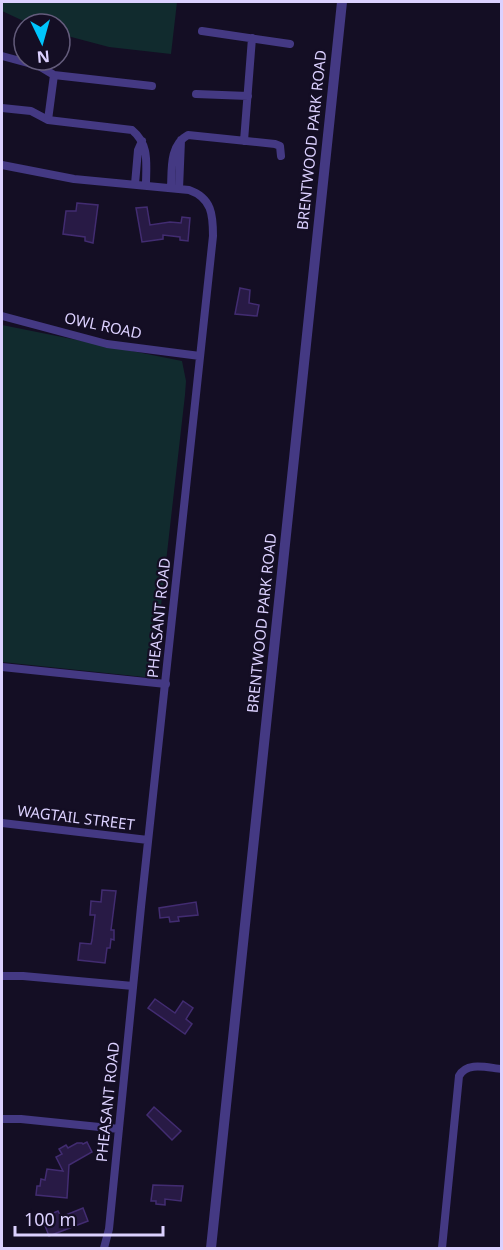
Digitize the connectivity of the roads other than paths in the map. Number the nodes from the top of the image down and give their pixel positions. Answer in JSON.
{"nodes":[{"id":1,"x":342,"y":2,"type":"edge"},
{"id":2,"x":202,"y":32,"type":"dead end"},
{"id":3,"x":252,"y":38,"type":"junction"},
{"id":4,"x":290,"y":44,"type":"dead end"},
{"id":5,"x":2,"y":56,"type":"edge"},
{"id":6,"x":54,"y":75,"type":"junction"},
{"id":7,"x":152,"y":86,"type":"dead end"},
{"id":8,"x":196,"y":94,"type":"dead end"},
{"id":9,"x":248,"y":96,"type":"junction"},
{"id":10,"x":2,"y":108,"type":"edge"},
{"id":11,"x":48,"y":120,"type":"junction"},
{"id":12,"x":142,"y":141,"type":"junction"},
{"id":13,"x":244,"y":141,"type":"junction"},
{"id":14,"x":281,"y":156,"type":"dead end"},
{"id":15,"x":2,"y":165,"type":"edge"},
{"id":16,"x":135,"y":184,"type":"junction"},
{"id":17,"x":146,"y":185,"type":"junction"},
{"id":18,"x":175,"y":189,"type":"junction"},
{"id":19,"x":2,"y":316,"type":"edge"},
{"id":20,"x":200,"y":356,"type":"junction"},
{"id":21,"x":2,"y":667,"type":"edge"},
{"id":22,"x":166,"y":684,"type":"junction"},
{"id":23,"x":2,"y":823,"type":"edge"},
{"id":24,"x":148,"y":840,"type":"junction"},
{"id":25,"x":2,"y":976,"type":"edge"},
{"id":26,"x":133,"y":986,"type":"junction"},
{"id":27,"x":501,"y":1070,"type":"edge"},
{"id":28,"x":2,"y":1119,"type":"edge"},
{"id":29,"x":119,"y":1129,"type":"junction"},
{"id":30,"x":104,"y":1248,"type":"edge"},
{"id":31,"x":211,"y":1248,"type":"edge"},
{"id":32,"x":442,"y":1248,"type":"edge"}],
"edges":[{"from":1,"to":31,"type":"street","name":"BRENTWOOD PARK ROAD"},
{"from":2,"to":3,"type":"street"},
{"from":3,"to":4,"type":"street"},
{"from":3,"to":9,"type":"street"},
{"from":5,"to":6,"type":"street"},
{"from":6,"to":7,"type":"street"},
{"from":6,"to":11,"type":"street"},
{"from":8,"to":9,"type":"street"},
{"from":9,"to":13,"type":"street"},
{"from":10,"to":11,"type":"street"},
{"from":11,"to":12,"type":"street"},
{"from":12,"to":16,"type":"street"},
{"from":12,"to":17,"type":"street"},
{"from":13,"to":14,"type":"street"},
{"from":13,"to":18,"type":"street"},
{"from":15,"to":16,"type":"street","name":"PHEASANT ROAD"},
{"from":16,"to":17,"type":"street","name":"PHEASANT ROAD"},
{"from":17,"to":18,"type":"street","name":"PHEASANT ROAD"},
{"from":18,"to":20,"type":"street","name":"PHEASANT ROAD"},
{"from":19,"to":20,"type":"street","name":"OWL ROAD"},
{"from":20,"to":22,"type":"street","name":"PHEASANT ROAD"},
{"from":21,"to":22,"type":"street"},
{"from":22,"to":24,"type":"street","name":"PHEASANT ROAD"},
{"from":23,"to":24,"type":"street","name":"WAGTAIL STREET"},
{"from":24,"to":26,"type":"street","name":"PHEASANT ROAD"},
{"from":25,"to":26,"type":"street"},
{"from":26,"to":29,"type":"street","name":"PHEASANT ROAD"},
{"from":27,"to":32,"type":"street"},
{"from":28,"to":29,"type":"street"},
{"from":29,"to":30,"type":"street","name":"PHEASANT ROAD"}]}
